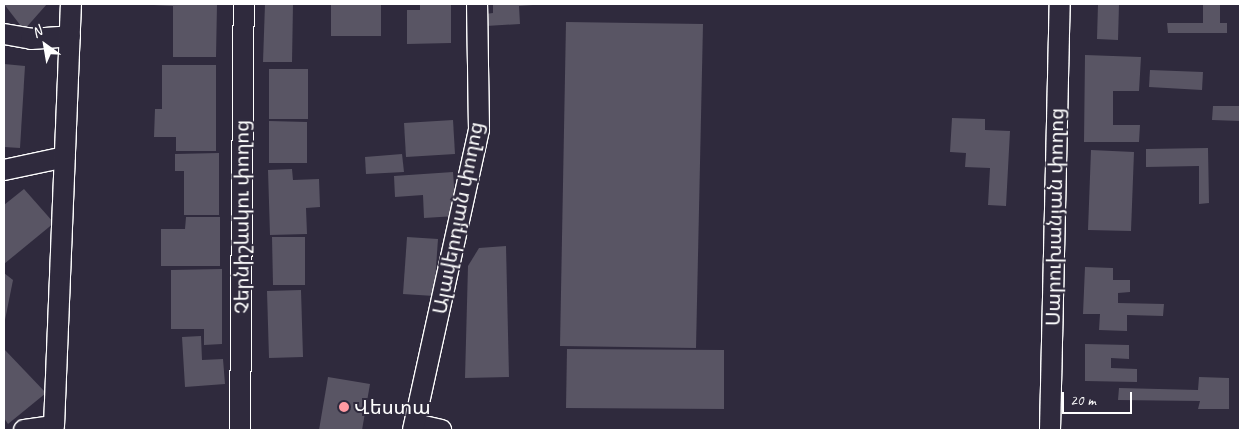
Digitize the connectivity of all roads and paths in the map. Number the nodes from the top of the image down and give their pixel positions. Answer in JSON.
{"nodes":[{"id":1,"x":71,"y":4,"type":"edge"},
{"id":2,"x":244,"y":4,"type":"edge"},
{"id":3,"x":477,"y":4,"type":"edge"},
{"id":4,"x":1060,"y":4,"type":"edge"},
{"id":5,"x":4,"y":34,"type":"edge"},
{"id":6,"x":70,"y":36,"type":"junction"},
{"id":7,"x":65,"y":157,"type":"junction"},
{"id":8,"x":4,"y":170,"type":"edge"},
{"id":9,"x":414,"y":427,"type":"edge"},
{"id":10,"x":24,"y":430,"type":"edge"},
{"id":11,"x":240,"y":430,"type":"edge"},
{"id":12,"x":441,"y":430,"type":"edge"},
{"id":13,"x":1050,"y":430,"type":"edge"}],
"edges":[{"from":1,"to":6,"type":"street"},
{"from":2,"to":11,"type":"street","name":"Չերնիշևսկու փողոց"},
{"from":3,"to":9,"type":"street","name":"Ալավերդյան փողոց"},
{"from":4,"to":13,"type":"street","name":"Սարուխանյան փողոց"},
{"from":5,"to":6,"type":"street"},
{"from":6,"to":7,"type":"street"},
{"from":7,"to":8,"type":"street"},
{"from":7,"to":10,"type":"street"},
{"from":9,"to":12,"type":"street"}]}
